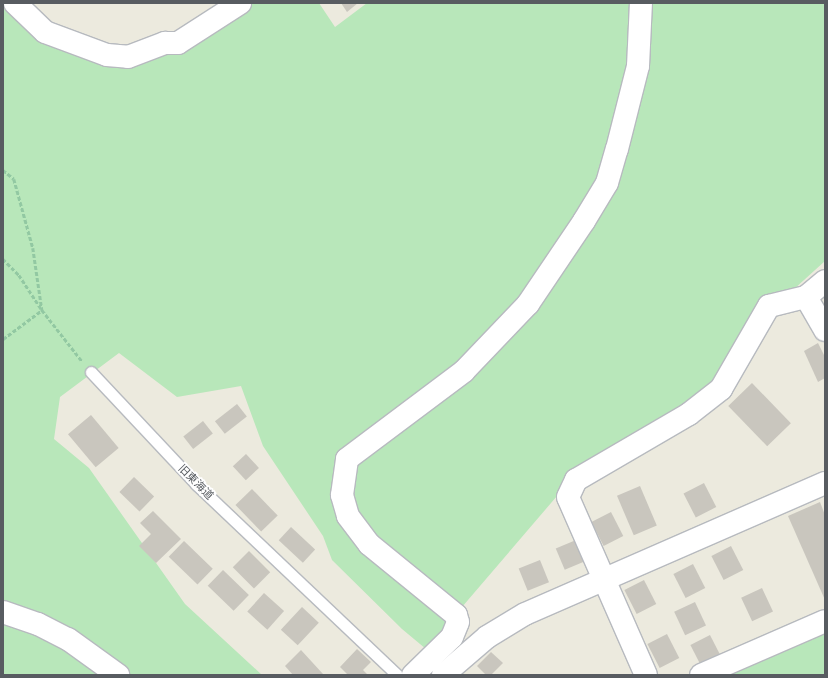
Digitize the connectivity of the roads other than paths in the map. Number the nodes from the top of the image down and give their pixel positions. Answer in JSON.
{"nodes":[{"id":1,"x":15,"y":3,"type":"edge"},
{"id":2,"x":240,"y":3,"type":"edge"},
{"id":3,"x":642,"y":3,"type":"edge"},
{"id":4,"x":825,"y":281,"type":"edge"},
{"id":5,"x":806,"y":297,"type":"junction"},
{"id":6,"x":825,"y":330,"type":"edge"},
{"id":7,"x":91,"y":372,"type":"road end"},
{"id":8,"x":825,"y":483,"type":"edge"},
{"id":9,"x":603,"y":579,"type":"junction"},
{"id":10,"x":3,"y":612,"type":"edge"},
{"id":11,"x":825,"y":621,"type":"edge"},
{"id":12,"x":118,"y":675,"type":"edge"},
{"id":13,"x":397,"y":675,"type":"edge"},
{"id":14,"x":412,"y":675,"type":"edge"},
{"id":15,"x":443,"y":675,"type":"edge"},
{"id":16,"x":646,"y":675,"type":"edge"},
{"id":17,"x":701,"y":675,"type":"edge"}],
"edges":[{"from":1,"to":2,"type":"street"},
{"from":3,"to":14,"type":"street"},
{"from":4,"to":5,"type":"street"},
{"from":5,"to":6,"type":"street"},
{"from":5,"to":9,"type":"street"},
{"from":7,"to":13,"type":"lane","name":"旧東海道"},
{"from":8,"to":9,"type":"street"},
{"from":9,"to":15,"type":"street"},
{"from":9,"to":16,"type":"street"},
{"from":10,"to":12,"type":"street"},
{"from":11,"to":17,"type":"street"}]}
